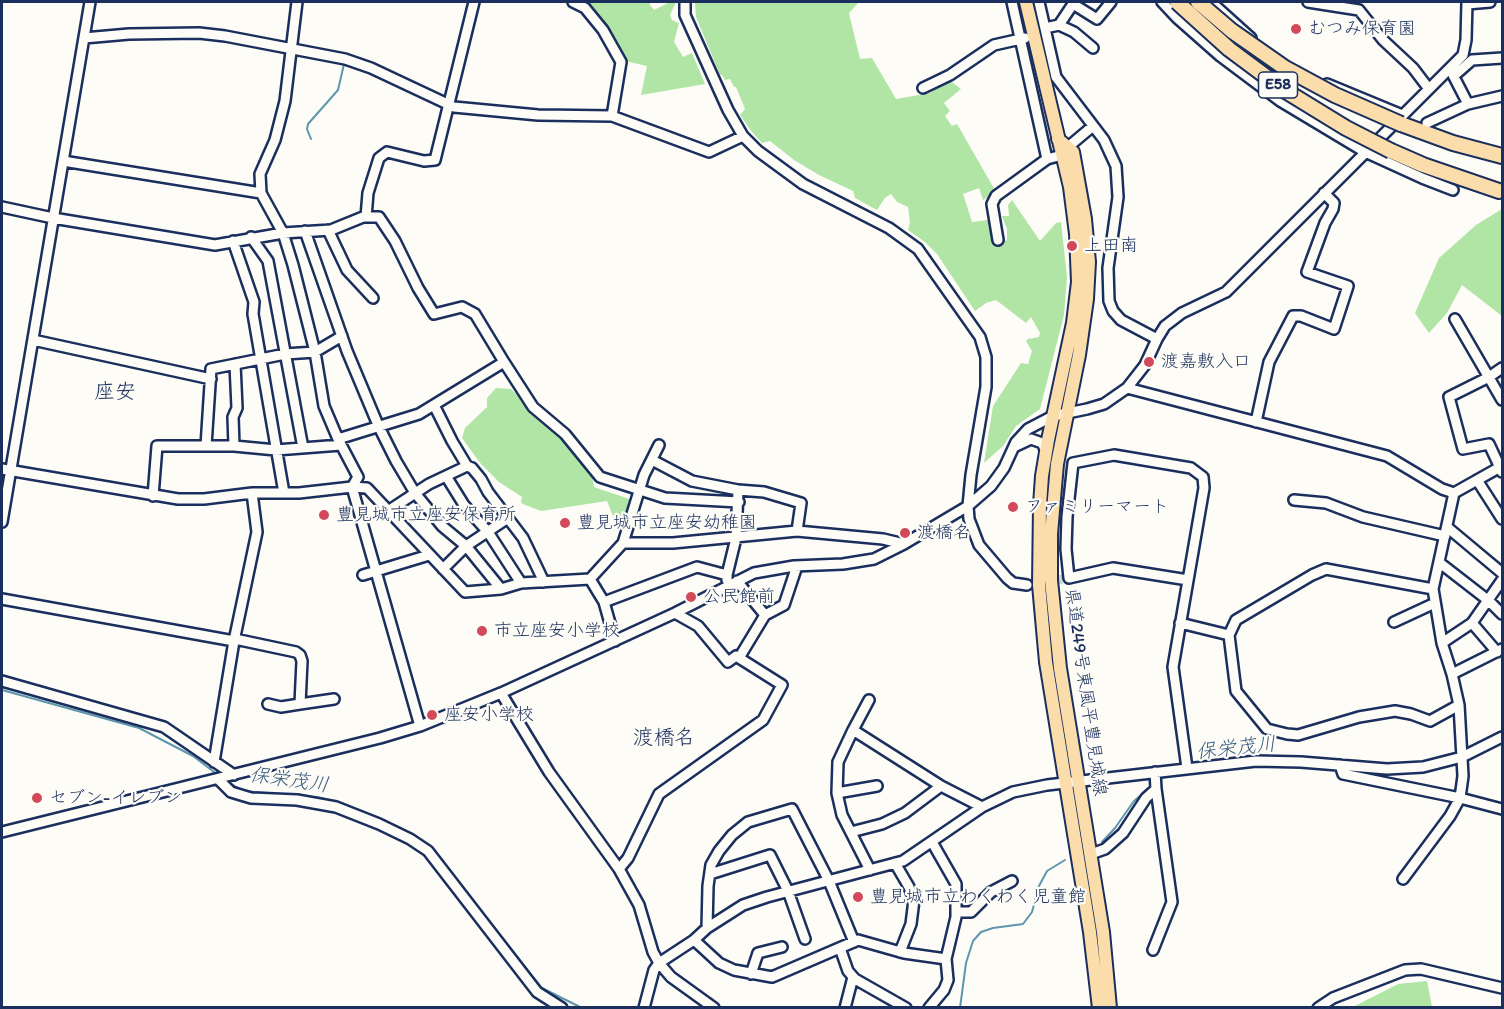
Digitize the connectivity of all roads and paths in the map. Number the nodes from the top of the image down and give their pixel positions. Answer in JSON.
{"nodes":[{"id":1,"x":90,"y":2,"type":"edge"},
{"id":2,"x":297,"y":2,"type":"edge"},
{"id":3,"x":474,"y":2,"type":"edge"},
{"id":4,"x":573,"y":2,"type":"edge"},
{"id":5,"x":685,"y":2,"type":"edge"},
{"id":6,"x":1012,"y":2,"type":"edge"},
{"id":7,"x":1026,"y":2,"type":"edge"},
{"id":8,"x":1039,"y":2,"type":"edge"},
{"id":9,"x":1111,"y":2,"type":"edge"},
{"id":10,"x":1162,"y":2,"type":"edge"},
{"id":11,"x":1177,"y":2,"type":"edge"},
{"id":12,"x":1198,"y":2,"type":"edge"},
{"id":13,"x":1211,"y":2,"type":"edge"},
{"id":14,"x":1308,"y":2,"type":"edge"},
{"id":15,"x":1366,"y":2,"type":"edge"},
{"id":16,"x":1490,"y":2,"type":"edge"},
{"id":17,"x":1467,"y":3,"type":"edge"},
{"id":18,"x":1359,"y":10,"type":"junction"},
{"id":19,"x":1059,"y":25,"type":"junction"},
{"id":20,"x":1040,"y":32,"type":"junction"},
{"id":21,"x":84,"y":38,"type":"junction"},
{"id":22,"x":1021,"y":38,"type":"junction"},
{"id":23,"x":290,"y":48,"type":"junction"},
{"id":24,"x":1093,"y":48,"type":"dead end"},
{"id":25,"x":1503,"y":58,"type":"edge"},
{"id":26,"x":1452,"y":72,"type":"junction"},
{"id":27,"x":923,"y":88,"type":"dead end"},
{"id":28,"x":1429,"y":89,"type":"junction"},
{"id":29,"x":1503,"y":96,"type":"edge"},
{"id":30,"x":1468,"y":104,"type":"junction"},
{"id":31,"x":448,"y":105,"type":"junction"},
{"id":32,"x":612,"y":116,"type":"junction"},
{"id":33,"x":1402,"y":120,"type":"junction"},
{"id":34,"x":1427,"y":123,"type":"dead end"},
{"id":35,"x":1093,"y":126,"type":"junction"},
{"id":36,"x":743,"y":136,"type":"junction"},
{"id":37,"x":1065,"y":151,"type":"junction"},
{"id":38,"x":1365,"y":152,"type":"junction"},
{"id":39,"x":1503,"y":156,"type":"edge"},
{"id":40,"x":1047,"y":159,"type":"junction"},
{"id":41,"x":63,"y":161,"type":"junction"},
{"id":42,"x":1453,"y":190,"type":"dead end"},
{"id":43,"x":1499,"y":191,"type":"dead end"},
{"id":44,"x":261,"y":193,"type":"junction"},
{"id":45,"x":1324,"y":193,"type":"junction"},
{"id":46,"x":2,"y":207,"type":"edge"},
{"id":47,"x":366,"y":217,"type":"junction"},
{"id":48,"x":53,"y":218,"type":"junction"},
{"id":49,"x":328,"y":230,"type":"junction"},
{"id":50,"x":304,"y":231,"type":"junction"},
{"id":51,"x":283,"y":233,"type":"junction"},
{"id":52,"x":251,"y":237,"type":"junction"},
{"id":53,"x":998,"y":240,"type":"dead end"},
{"id":54,"x":234,"y":241,"type":"junction"},
{"id":55,"x":373,"y":298,"type":"dead end"},
{"id":56,"x":1455,"y":319,"type":"dead end"},
{"id":57,"x":342,"y":336,"type":"junction"},
{"id":58,"x":1156,"y":339,"type":"junction"},
{"id":59,"x":33,"y":340,"type":"junction"},
{"id":60,"x":315,"y":352,"type":"junction"},
{"id":61,"x":285,"y":354,"type":"junction"},
{"id":62,"x":260,"y":359,"type":"junction"},
{"id":63,"x":504,"y":362,"type":"junction"},
{"id":64,"x":235,"y":364,"type":"junction"},
{"id":65,"x":1503,"y":368,"type":"edge"},
{"id":66,"x":1489,"y":377,"type":"junction"},
{"id":67,"x":211,"y":380,"type":"junction"},
{"id":68,"x":1128,"y":388,"type":"junction"},
{"id":69,"x":1503,"y":400,"type":"edge"},
{"id":70,"x":434,"y":405,"type":"junction"},
{"id":71,"x":1067,"y":413,"type":"junction"},
{"id":72,"x":1053,"y":416,"type":"junction"},
{"id":73,"x":1256,"y":422,"type":"junction"},
{"id":74,"x":378,"y":425,"type":"junction"},
{"id":75,"x":339,"y":442,"type":"junction"},
{"id":76,"x":659,"y":445,"type":"dead end"},
{"id":77,"x":206,"y":446,"type":"junction"},
{"id":78,"x":234,"y":446,"type":"junction"},
{"id":79,"x":303,"y":448,"type":"junction"},
{"id":80,"x":1012,"y":448,"type":"junction"},
{"id":81,"x":276,"y":450,"type":"junction"},
{"id":82,"x":1046,"y":452,"type":"junction"},
{"id":83,"x":652,"y":460,"type":"junction"},
{"id":84,"x":467,"y":466,"type":"junction"},
{"id":85,"x":1501,"y":469,"type":"edge"},
{"id":86,"x":6,"y":470,"type":"edge"},
{"id":87,"x":446,"y":476,"type":"junction"},
{"id":88,"x":1477,"y":480,"type":"junction"},
{"id":89,"x":352,"y":487,"type":"junction"},
{"id":90,"x":639,"y":490,"type":"junction"},
{"id":91,"x":738,"y":490,"type":"junction"},
{"id":92,"x":252,"y":492,"type":"junction"},
{"id":93,"x":284,"y":493,"type":"junction"},
{"id":94,"x":415,"y":493,"type":"junction"},
{"id":95,"x":1454,"y":493,"type":"junction"},
{"id":96,"x":153,"y":496,"type":"junction"},
{"id":97,"x":1294,"y":500,"type":"dead end"},
{"id":98,"x":739,"y":502,"type":"junction"},
{"id":99,"x":968,"y":506,"type":"junction"},
{"id":100,"x":388,"y":511,"type":"junction"},
{"id":101,"x":508,"y":518,"type":"junction"},
{"id":102,"x":1503,"y":519,"type":"edge"},
{"id":103,"x":2,"y":522,"type":"edge"},
{"id":104,"x":797,"y":531,"type":"junction"},
{"id":105,"x":488,"y":532,"type":"junction"},
{"id":106,"x":1446,"y":532,"type":"junction"},
{"id":107,"x":736,"y":538,"type":"junction"},
{"id":108,"x":623,"y":543,"type":"junction"},
{"id":109,"x":904,"y":544,"type":"junction"},
{"id":110,"x":466,"y":546,"type":"junction"},
{"id":111,"x":429,"y":555,"type":"junction"},
{"id":112,"x":1440,"y":564,"type":"junction"},
{"id":113,"x":797,"y":566,"type":"junction"},
{"id":114,"x":443,"y":569,"type":"junction"},
{"id":115,"x":376,"y":572,"type":"junction"},
{"id":116,"x":1503,"y":573,"type":"edge"},
{"id":117,"x":363,"y":575,"type":"dead end"},
{"id":118,"x":590,"y":579,"type":"junction"},
{"id":119,"x":727,"y":580,"type":"junction"},
{"id":120,"x":1188,"y":580,"type":"junction"},
{"id":121,"x":1503,"y":580,"type":"edge"},
{"id":122,"x":737,"y":581,"type":"junction"},
{"id":123,"x":544,"y":582,"type":"junction"},
{"id":124,"x":520,"y":584,"type":"junction"},
{"id":125,"x":1027,"y":585,"type":"tunnel mouth"},
{"id":126,"x":501,"y":589,"type":"junction"},
{"id":127,"x":1433,"y":590,"type":"junction"},
{"id":128,"x":2,"y":599,"type":"edge"},
{"id":129,"x":1489,"y":601,"type":"junction"},
{"id":130,"x":604,"y":602,"type":"junction"},
{"id":131,"x":1436,"y":603,"type":"junction"},
{"id":132,"x":675,"y":613,"type":"junction"},
{"id":133,"x":1503,"y":614,"type":"edge"},
{"id":134,"x":765,"y":615,"type":"junction"},
{"id":135,"x":1394,"y":622,"type":"dead end"},
{"id":136,"x":1180,"y":623,"type":"junction"},
{"id":137,"x":1472,"y":623,"type":"junction"},
{"id":138,"x":1229,"y":635,"type":"junction"},
{"id":139,"x":235,"y":640,"type":"junction"},
{"id":140,"x":615,"y":641,"type":"junction"},
{"id":141,"x":1442,"y":643,"type":"junction"},
{"id":142,"x":1500,"y":650,"type":"edge"},
{"id":143,"x":739,"y":658,"type":"junction"},
{"id":144,"x":1452,"y":674,"type":"junction"},
{"id":145,"x":2,"y":681,"type":"edge"},
{"id":146,"x":501,"y":693,"type":"junction"},
{"id":147,"x":334,"y":699,"type":"dead end"},
{"id":148,"x":869,"y":700,"type":"dead end"},
{"id":149,"x":268,"y":704,"type":"dead end"},
{"id":150,"x":300,"y":704,"type":"junction"},
{"id":151,"x":1459,"y":705,"type":"junction"},
{"id":152,"x":420,"y":726,"type":"junction"},
{"id":153,"x":853,"y":730,"type":"junction"},
{"id":154,"x":1503,"y":737,"type":"edge"},
{"id":155,"x":1462,"y":758,"type":"junction"},
{"id":156,"x":214,"y":762,"type":"junction"},
{"id":157,"x":1340,"y":765,"type":"junction"},
{"id":158,"x":1187,"y":768,"type":"junction"},
{"id":159,"x":1155,"y":772,"type":"junction"},
{"id":160,"x":225,"y":777,"type":"junction"},
{"id":161,"x":1079,"y":781,"type":"junction"},
{"id":162,"x":1065,"y":783,"type":"junction"},
{"id":163,"x":877,"y":786,"type":"dead end"},
{"id":164,"x":941,"y":786,"type":"junction"},
{"id":165,"x":1156,"y":789,"type":"junction"},
{"id":166,"x":837,"y":793,"type":"junction"},
{"id":167,"x":1460,"y":798,"type":"junction"},
{"id":168,"x":982,"y":807,"type":"junction"},
{"id":169,"x":1503,"y":809,"type":"edge"},
{"id":170,"x":2,"y":832,"type":"edge"},
{"id":171,"x":851,"y":832,"type":"junction"},
{"id":172,"x":932,"y":842,"type":"junction"},
{"id":173,"x":1091,"y":854,"type":"junction"},
{"id":174,"x":896,"y":863,"type":"junction"},
{"id":175,"x":619,"y":869,"type":"junction"},
{"id":176,"x":870,"y":870,"type":"junction"},
{"id":177,"x":710,"y":874,"type":"junction"},
{"id":178,"x":1403,"y":879,"type":"dead end"},
{"id":179,"x":828,"y":881,"type":"junction"},
{"id":180,"x":1012,"y":881,"type":"dead end"},
{"id":181,"x":788,"y":891,"type":"junction"},
{"id":182,"x":956,"y":912,"type":"junction"},
{"id":183,"x":707,"y":928,"type":"junction"},
{"id":184,"x":805,"y":939,"type":"dead end"},
{"id":185,"x":694,"y":940,"type":"junction"},
{"id":186,"x":854,"y":942,"type":"junction"},
{"id":187,"x":782,"y":946,"type":"dead end"},
{"id":188,"x":840,"y":948,"type":"junction"},
{"id":189,"x":1153,"y":950,"type":"dead end"},
{"id":190,"x":900,"y":952,"type":"junction"},
{"id":191,"x":946,"y":959,"type":"junction"},
{"id":192,"x":659,"y":963,"type":"junction"},
{"id":193,"x":751,"y":974,"type":"junction"},
{"id":194,"x":854,"y":977,"type":"junction"},
{"id":195,"x":1503,"y":988,"type":"edge"},
{"id":196,"x":562,"y":1008,"type":"edge"},
{"id":197,"x":644,"y":1008,"type":"edge"},
{"id":198,"x":714,"y":1008,"type":"edge"},
{"id":199,"x":845,"y":1008,"type":"edge"},
{"id":200,"x":906,"y":1008,"type":"edge"},
{"id":201,"x":929,"y":1008,"type":"edge"},
{"id":202,"x":1099,"y":1008,"type":"edge"},
{"id":203,"x":1110,"y":1008,"type":"edge"},
{"id":204,"x":1318,"y":1008,"type":"edge"}],
"edges":[{"from":1,"to":21,"type":"street"},
{"from":2,"to":23,"type":"street"},
{"from":3,"to":31,"type":"street"},
{"from":4,"to":32,"type":"street"},
{"from":5,"to":36,"type":"street"},
{"from":6,"to":22,"type":"street"},
{"from":7,"to":20,"type":"main road","name":"県道249号東風平豊見城線"},
{"from":8,"to":20,"type":"street"},
{"from":9,"to":19,"type":"street"},
{"from":10,"to":38,"type":"street"},
{"from":11,"to":43,"type":"highway","number":"E58","bridge":true},
{"from":12,"to":33,"type":"highway","number":"E58","bridge":true},
{"from":13,"to":33,"type":"street"},
{"from":14,"to":18,"type":"street"},
{"from":15,"to":18,"type":"street"},
{"from":16,"to":17,"type":"street"},
{"from":17,"to":26,"type":"street"},
{"from":18,"to":28,"type":"street"},
{"from":19,"to":20,"type":"street"},
{"from":19,"to":24,"type":"street"},
{"from":20,"to":22,"type":"street"},
{"from":20,"to":35,"type":"street"},
{"from":20,"to":37,"type":"main road","name":"県道249号東風平豊見城線"},
{"from":21,"to":23,"type":"street"},
{"from":21,"to":41,"type":"street"},
{"from":22,"to":27,"type":"street"},
{"from":22,"to":40,"type":"street"},
{"from":23,"to":31,"type":"street"},
{"from":23,"to":44,"type":"street"},
{"from":25,"to":26,"type":"street"},
{"from":26,"to":28,"type":"street"},
{"from":26,"to":30,"type":"street"},
{"from":28,"to":33,"type":"street"},
{"from":29,"to":30,"type":"street"},
{"from":30,"to":34,"type":"street"},
{"from":31,"to":32,"type":"street"},
{"from":31,"to":47,"type":"street"},
{"from":32,"to":36,"type":"street"},
{"from":33,"to":38,"type":"street"},
{"from":33,"to":39,"type":"highway","number":"E58"},
{"from":35,"to":37,"type":"street"},
{"from":35,"to":58,"type":"street"},
{"from":36,"to":99,"type":"street"},
{"from":37,"to":40,"type":"street"},
{"from":37,"to":71,"type":"main road","name":"県道249号東風平豊見城線"},
{"from":37,"to":72,"type":"main road","name":"県道249号東風平豊見城線"},
{"from":38,"to":42,"type":"street"},
{"from":38,"to":45,"type":"street"},
{"from":40,"to":53,"type":"street"},
{"from":41,"to":44,"type":"street"},
{"from":41,"to":48,"type":"street"},
{"from":44,"to":51,"type":"street"},
{"from":45,"to":58,"type":"street"},
{"from":45,"to":73,"type":"street"},
{"from":46,"to":48,"type":"street"},
{"from":47,"to":49,"type":"street"},
{"from":47,"to":63,"type":"street"},
{"from":48,"to":54,"type":"street"},
{"from":48,"to":59,"type":"street"},
{"from":49,"to":50,"type":"street"},
{"from":49,"to":55,"type":"street"},
{"from":50,"to":51,"type":"street"},
{"from":50,"to":57,"type":"street"},
{"from":51,"to":52,"type":"street"},
{"from":51,"to":60,"type":"street"},
{"from":52,"to":54,"type":"street"},
{"from":52,"to":61,"type":"street"},
{"from":54,"to":62,"type":"street"},
{"from":56,"to":66,"type":"street"},
{"from":57,"to":60,"type":"street"},
{"from":57,"to":74,"type":"street"},
{"from":58,"to":68,"type":"street"},
{"from":59,"to":67,"type":"street"},
{"from":59,"to":86,"type":"street"},
{"from":60,"to":61,"type":"street"},
{"from":60,"to":75,"type":"street"},
{"from":61,"to":62,"type":"street"},
{"from":61,"to":79,"type":"street"},
{"from":62,"to":64,"type":"street"},
{"from":62,"to":81,"type":"street"},
{"from":63,"to":70,"type":"street"},
{"from":63,"to":90,"type":"street"},
{"from":64,"to":67,"type":"street"},
{"from":64,"to":78,"type":"street"},
{"from":65,"to":66,"type":"street"},
{"from":66,"to":69,"type":"street"},
{"from":66,"to":85,"type":"street"},
{"from":67,"to":77,"type":"street"},
{"from":68,"to":71,"type":"street"},
{"from":68,"to":73,"type":"street"},
{"from":70,"to":74,"type":"street"},
{"from":70,"to":84,"type":"street"},
{"from":71,"to":72,"type":"street"},
{"from":71,"to":161,"type":"main road","name":"県道249号東風平豊見城線"},
{"from":72,"to":80,"type":"street"},
{"from":72,"to":82,"type":"main road","name":"県道249号東風平豊見城線"},
{"from":73,"to":95,"type":"street"},
{"from":74,"to":75,"type":"street"},
{"from":74,"to":94,"type":"street"},
{"from":75,"to":79,"type":"street"},
{"from":75,"to":89,"type":"street"},
{"from":76,"to":83,"type":"street"},
{"from":77,"to":78,"type":"street"},
{"from":77,"to":96,"type":"street"},
{"from":78,"to":81,"type":"street"},
{"from":79,"to":81,"type":"street"},
{"from":80,"to":82,"type":"street"},
{"from":80,"to":99,"type":"street"},
{"from":81,"to":93,"type":"street"},
{"from":82,"to":162,"type":"main road","name":"県道249号東風平豊見城線"},
{"from":83,"to":90,"type":"street"},
{"from":83,"to":91,"type":"street"},
{"from":84,"to":87,"type":"street"},
{"from":84,"to":101,"type":"street"},
{"from":85,"to":88,"type":"street"},
{"from":86,"to":96,"type":"street"},
{"from":86,"to":103,"type":"street"},
{"from":87,"to":94,"type":"street"},
{"from":87,"to":105,"type":"street"},
{"from":88,"to":95,"type":"street"},
{"from":88,"to":102,"type":"street"},
{"from":89,"to":93,"type":"street"},
{"from":89,"to":100,"type":"street"},
{"from":89,"to":115,"type":"street"},
{"from":90,"to":98,"type":"street"},
{"from":90,"to":108,"type":"street"},
{"from":91,"to":98,"type":"street"},
{"from":91,"to":104,"type":"street"},
{"from":92,"to":93,"type":"street"},
{"from":92,"to":96,"type":"street"},
{"from":92,"to":139,"type":"street"},
{"from":94,"to":100,"type":"street"},
{"from":94,"to":110,"type":"street"},
{"from":95,"to":106,"type":"street"},
{"from":97,"to":106,"type":"street"},
{"from":98,"to":107,"type":"street"},
{"from":99,"to":109,"type":"street"},
{"from":99,"to":125,"type":"street"},
{"from":100,"to":111,"type":"street"},
{"from":101,"to":105,"type":"street"},
{"from":101,"to":123,"type":"street"},
{"from":104,"to":107,"type":"street"},
{"from":104,"to":109,"type":"street"},
{"from":105,"to":110,"type":"street"},
{"from":105,"to":124,"type":"street"},
{"from":106,"to":112,"type":"street"},
{"from":106,"to":116,"type":"street"},
{"from":107,"to":108,"type":"street"},
{"from":107,"to":119,"type":"street"},
{"from":108,"to":118,"type":"street"},
{"from":109,"to":113,"type":"street"},
{"from":110,"to":114,"type":"street"},
{"from":110,"to":126,"type":"street"},
{"from":111,"to":114,"type":"street"},
{"from":111,"to":115,"type":"street"},
{"from":112,"to":127,"type":"street"},
{"from":112,"to":129,"type":"street"},
{"from":113,"to":122,"type":"street"},
{"from":113,"to":134,"type":"street"},
{"from":114,"to":126,"type":"street"},
{"from":115,"to":117,"type":"street"},
{"from":115,"to":152,"type":"street"},
{"from":118,"to":123,"type":"street"},
{"from":118,"to":130,"type":"street"},
{"from":119,"to":122,"type":"street"},
{"from":119,"to":130,"type":"street"},
{"from":119,"to":132,"type":"street"},
{"from":120,"to":120,"type":"street"},
{"from":120,"to":136,"type":"street"},
{"from":121,"to":129,"type":"street"},
{"from":122,"to":134,"type":"street"},
{"from":123,"to":124,"type":"street"},
{"from":124,"to":126,"type":"street"},
{"from":127,"to":131,"type":"street"},
{"from":127,"to":138,"type":"street"},
{"from":128,"to":139,"type":"street"},
{"from":129,"to":133,"type":"street"},
{"from":129,"to":137,"type":"street"},
{"from":130,"to":140,"type":"street"},
{"from":131,"to":135,"type":"street"},
{"from":131,"to":141,"type":"street"},
{"from":132,"to":140,"type":"street"},
{"from":132,"to":143,"type":"street"},
{"from":134,"to":143,"type":"street"},
{"from":136,"to":138,"type":"street"},
{"from":136,"to":158,"type":"street"},
{"from":137,"to":141,"type":"street"},
{"from":137,"to":142,"type":"street"},
{"from":138,"to":151,"type":"street"},
{"from":139,"to":150,"type":"street"},
{"from":139,"to":156,"type":"street"},
{"from":140,"to":146,"type":"street"},
{"from":141,"to":144,"type":"street"},
{"from":142,"to":144,"type":"street"},
{"from":143,"to":175,"type":"street"},
{"from":144,"to":151,"type":"street"},
{"from":145,"to":156,"type":"street"},
{"from":146,"to":152,"type":"street"},
{"from":146,"to":175,"type":"street"},
{"from":147,"to":150,"type":"street"},
{"from":148,"to":153,"type":"street"},
{"from":149,"to":150,"type":"street"},
{"from":151,"to":155,"type":"street"},
{"from":152,"to":160,"type":"street"},
{"from":153,"to":164,"type":"street"},
{"from":153,"to":166,"type":"street"},
{"from":154,"to":155,"type":"street"},
{"from":155,"to":157,"type":"street"},
{"from":155,"to":167,"type":"street"},
{"from":156,"to":160,"type":"street"},
{"from":157,"to":158,"type":"street"},
{"from":157,"to":167,"type":"street"},
{"from":158,"to":159,"type":"street"},
{"from":159,"to":161,"type":"street"},
{"from":159,"to":165,"type":"street"},
{"from":160,"to":170,"type":"street"},
{"from":160,"to":196,"type":"street"},
{"from":161,"to":162,"type":"street"},
{"from":161,"to":173,"type":"main road","name":"県道249号東風平豊見城線"},
{"from":162,"to":168,"type":"street"},
{"from":162,"to":202,"type":"main road","name":"県道249号東風平豊見城線"},
{"from":163,"to":166,"type":"street"},
{"from":164,"to":168,"type":"street"},
{"from":164,"to":171,"type":"street"},
{"from":165,"to":173,"type":"street"},
{"from":165,"to":189,"type":"street"},
{"from":166,"to":171,"type":"street"},
{"from":167,"to":169,"type":"street"},
{"from":167,"to":178,"type":"street"},
{"from":168,"to":172,"type":"street"},
{"from":171,"to":176,"type":"street"},
{"from":172,"to":174,"type":"street"},
{"from":172,"to":182,"type":"street"},
{"from":173,"to":203,"type":"main road","name":"県道249号東風平豊見城線"},
{"from":174,"to":176,"type":"street"},
{"from":174,"to":190,"type":"street"},
{"from":175,"to":192,"type":"street"},
{"from":176,"to":179,"type":"street"},
{"from":177,"to":179,"type":"street"},
{"from":177,"to":181,"type":"street"},
{"from":177,"to":183,"type":"street"},
{"from":179,"to":181,"type":"street"},
{"from":179,"to":186,"type":"street"},
{"from":180,"to":182,"type":"street"},
{"from":181,"to":183,"type":"street"},
{"from":181,"to":184,"type":"street"},
{"from":182,"to":191,"type":"street"},
{"from":183,"to":185,"type":"street"},
{"from":185,"to":192,"type":"street"},
{"from":185,"to":193,"type":"street"},
{"from":186,"to":188,"type":"street"},
{"from":186,"to":190,"type":"street"},
{"from":187,"to":193,"type":"street"},
{"from":188,"to":193,"type":"street"},
{"from":188,"to":194,"type":"street"},
{"from":190,"to":191,"type":"street"},
{"from":191,"to":201,"type":"street"},
{"from":192,"to":197,"type":"street"},
{"from":192,"to":198,"type":"street"},
{"from":194,"to":199,"type":"street"},
{"from":194,"to":200,"type":"street"},
{"from":195,"to":204,"type":"street"}]}
